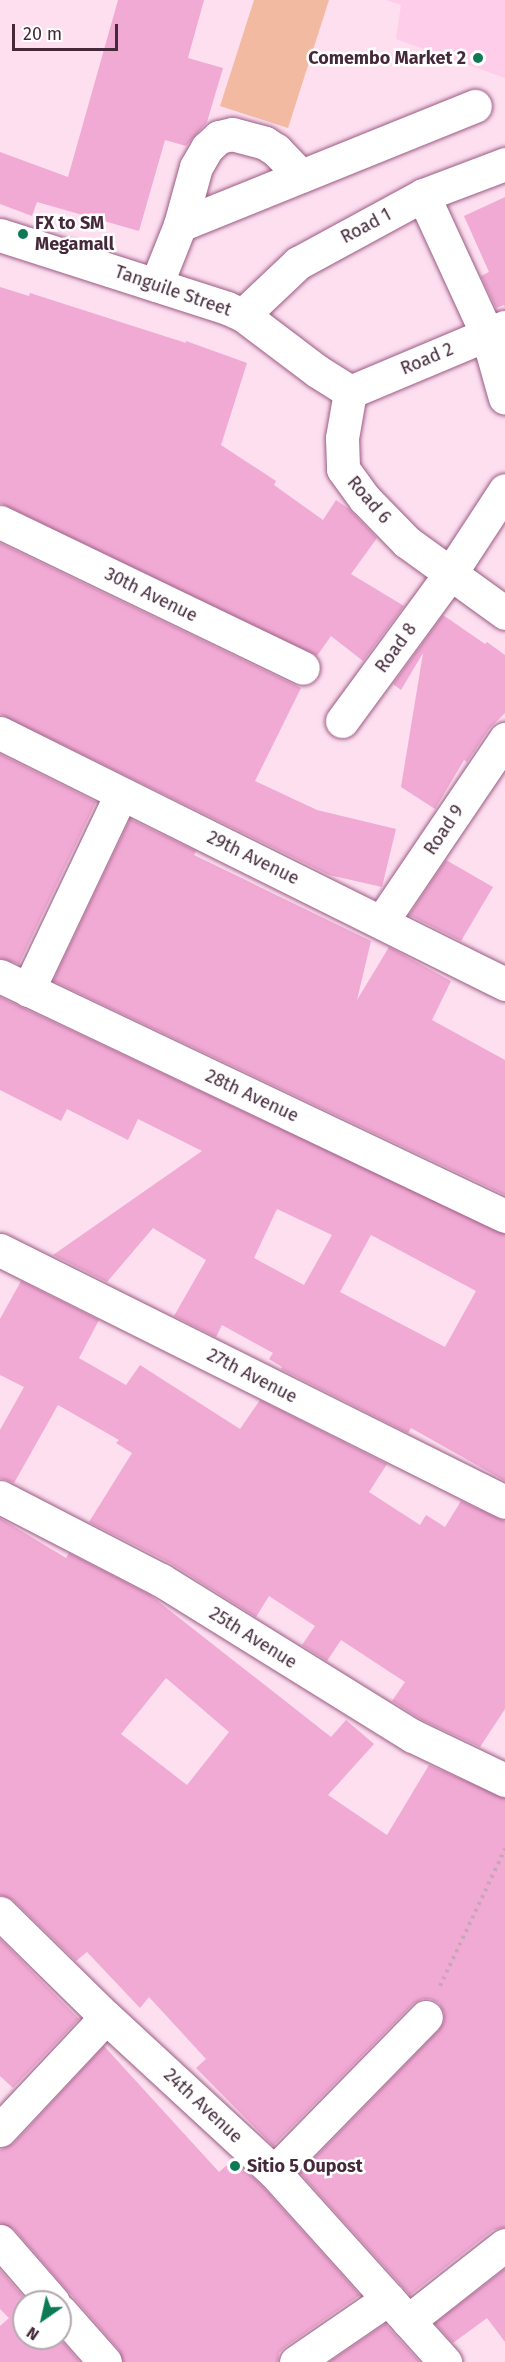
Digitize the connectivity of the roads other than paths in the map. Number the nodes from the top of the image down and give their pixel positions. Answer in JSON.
{"nodes":[{"id":1,"x":476,"y":106,"type":"dead end"},
{"id":2,"x":505,"y":164,"type":"edge"},
{"id":3,"x":301,"y":176,"type":"junction"},
{"id":4,"x":423,"y":195,"type":"junction"},
{"id":5,"x":180,"y":225,"type":"junction"},
{"id":6,"x":0,"y":235,"type":"edge"},
{"id":7,"x":156,"y":285,"type":"junction"},
{"id":8,"x":243,"y":315,"type":"junction"},
{"id":9,"x":496,"y":330,"type":"edge"},
{"id":10,"x":350,"y":392,"type":"junction"},
{"id":11,"x":505,"y":398,"type":"edge"},
{"id":12,"x":505,"y":490,"type":"edge"},
{"id":13,"x":0,"y":522,"type":"edge"},
{"id":14,"x":450,"y":574,"type":"junction"},
{"id":15,"x":505,"y":613,"type":"edge"},
{"id":16,"x":303,"y":668,"type":"dead end"},
{"id":17,"x":342,"y":721,"type":"dead end"},
{"id":18,"x":0,"y":733,"type":"edge"},
{"id":19,"x":505,"y":739,"type":"edge"},
{"id":20,"x":121,"y":794,"type":"junction"},
{"id":21,"x":382,"y":921,"type":"junction"},
{"id":22,"x":503,"y":979,"type":"edge"},
{"id":23,"x":14,"y":983,"type":"edge"},
{"id":24,"x":502,"y":1209,"type":"edge"},
{"id":25,"x":0,"y":1250,"type":"edge"},
{"id":26,"x":0,"y":1497,"type":"edge"},
{"id":27,"x":505,"y":1502,"type":"edge"},
{"id":28,"x":505,"y":1780,"type":"edge"},
{"id":29,"x":0,"y":1913,"type":"edge"},
{"id":30,"x":106,"y":2017,"type":"junction"},
{"id":31,"x":426,"y":2017,"type":"road end"},
{"id":32,"x":0,"y":2130,"type":"edge"},
{"id":33,"x":274,"y":2172,"type":"junction"},
{"id":34,"x":0,"y":2241,"type":"edge"},
{"id":35,"x":505,"y":2245,"type":"edge"},
{"id":36,"x":43,"y":2290,"type":"edge"},
{"id":37,"x":398,"y":2310,"type":"junction"},
{"id":38,"x":72,"y":2325,"type":"edge"},
{"id":39,"x":105,"y":2362,"type":"edge"},
{"id":40,"x":296,"y":2362,"type":"edge"},
{"id":41,"x":445,"y":2362,"type":"edge"}],
"edges":[{"from":1,"to":3,"type":"street"},
{"from":2,"to":4,"type":"street","name":"Road 1"},
{"from":3,"to":5,"type":"street"},
{"from":3,"to":5,"type":"street"},
{"from":4,"to":8,"type":"street","name":"Road 1"},
{"from":4,"to":9,"type":"street"},
{"from":5,"to":7,"type":"street"},
{"from":6,"to":7,"type":"street","name":"Tanguile Street"},
{"from":7,"to":8,"type":"street","name":"Tanguile Street"},
{"from":8,"to":10,"type":"street"},
{"from":9,"to":10,"type":"street","name":"Road 2"},
{"from":9,"to":11,"type":"street"},
{"from":10,"to":14,"type":"street","name":"Road 6"},
{"from":12,"to":14,"type":"street","name":"Road 8"},
{"from":13,"to":16,"type":"street","name":"30th Avenue"},
{"from":14,"to":15,"type":"street","name":"Road 6"},
{"from":14,"to":17,"type":"street","name":"Road 8"},
{"from":18,"to":20,"type":"street","name":"29th Avenue"},
{"from":19,"to":21,"type":"street","name":"Road 9"},
{"from":20,"to":21,"type":"street","name":"29th Avenue"},
{"from":20,"to":23,"type":"street"},
{"from":21,"to":22,"type":"street","name":"29th Avenue"},
{"from":23,"to":24,"type":"street","name":"28th Avenue"},
{"from":25,"to":27,"type":"street","name":"27th Avenue"},
{"from":26,"to":28,"type":"street","name":"25th Avenue"},
{"from":29,"to":30,"type":"street","name":"24th Avenue"},
{"from":30,"to":32,"type":"street"},
{"from":30,"to":33,"type":"street","name":"24th Avenue"},
{"from":31,"to":33,"type":"street"},
{"from":33,"to":37,"type":"street","name":"24th Avenue"},
{"from":34,"to":36,"type":"street"},
{"from":35,"to":37,"type":"street"},
{"from":37,"to":40,"type":"street"},
{"from":37,"to":41,"type":"street","name":"24th Avenue"},
{"from":38,"to":39,"type":"street"}]}
